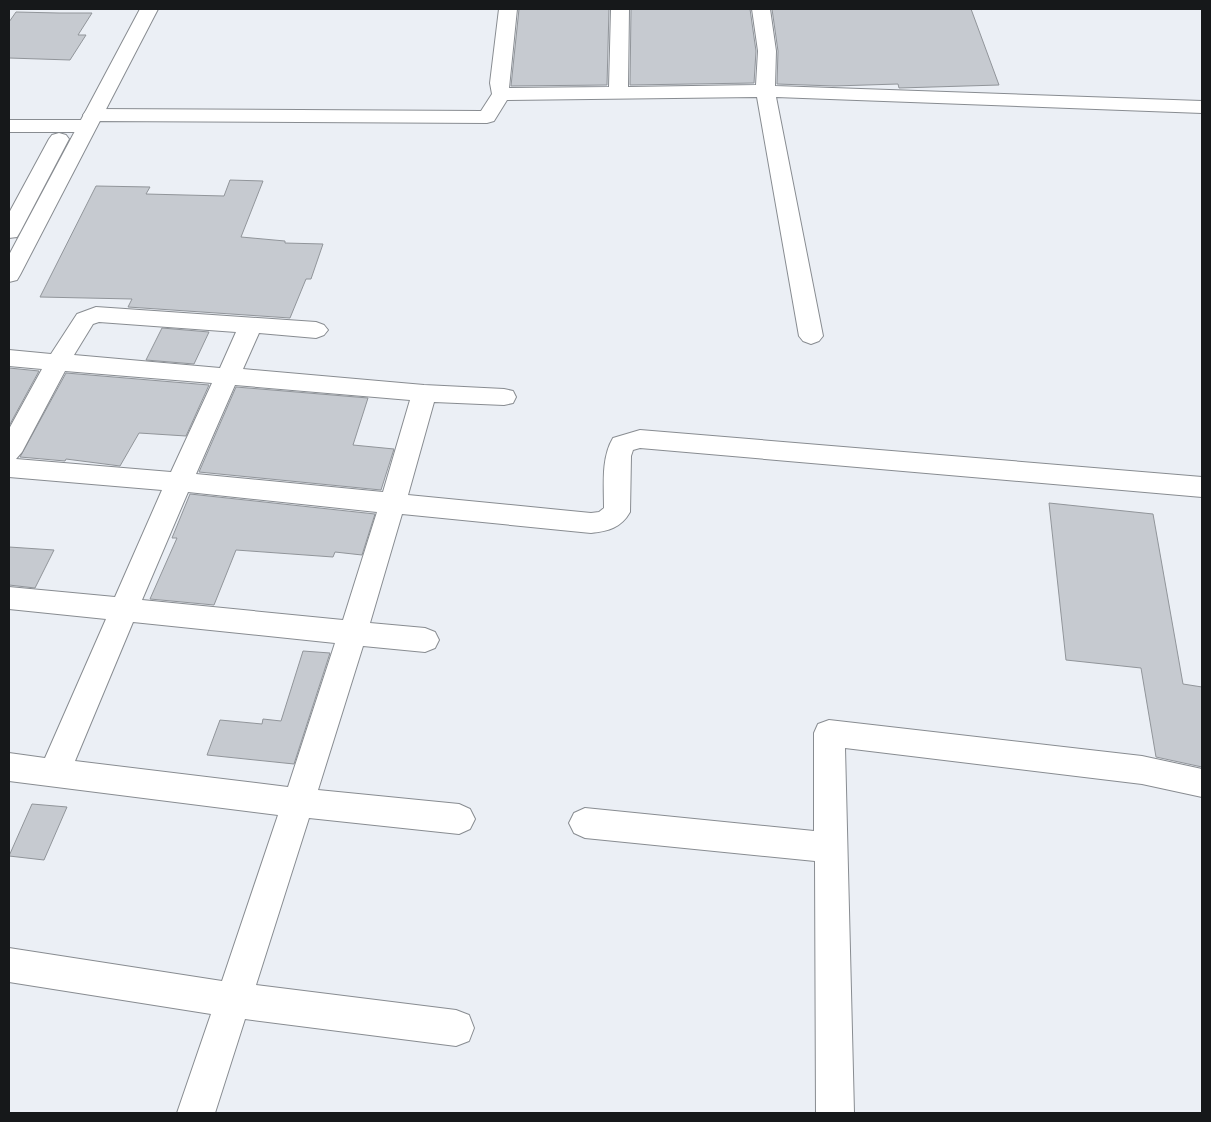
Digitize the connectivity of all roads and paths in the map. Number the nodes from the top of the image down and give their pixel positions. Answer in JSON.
{"nodes":[{"id":1,"x":131,"y":9,"type":"edge"},
{"id":2,"x":149,"y":9,"type":"edge"},
{"id":3,"x":508,"y":9,"type":"edge"},
{"id":4,"x":620,"y":9,"type":"edge"},
{"id":5,"x":761,"y":9,"type":"edge"},
{"id":6,"x":765,"y":91,"type":"junction"},
{"id":7,"x":618,"y":93,"type":"junction"},
{"id":8,"x":501,"y":94,"type":"junction"},
{"id":9,"x":1202,"y":107,"type":"edge"},
{"id":10,"x":90,"y":121,"type":"junction"},
{"id":11,"x":9,"y":126,"type":"edge"},
{"id":12,"x":67,"y":126,"type":"junction"},
{"id":13,"x":9,"y":232,"type":"edge"},
{"id":14,"x":9,"y":275,"type":"edge"},
{"id":15,"x":251,"y":325,"type":"junction"},
{"id":16,"x":316,"y":330,"type":"dead end"},
{"id":17,"x":811,"y":336,"type":"dead end"},
{"id":18,"x":9,"y":358,"type":"edge"},
{"id":19,"x":58,"y":362,"type":"junction"},
{"id":20,"x":228,"y":376,"type":"junction"},
{"id":21,"x":424,"y":393,"type":"junction"},
{"id":22,"x":504,"y":397,"type":"dead end"},
{"id":23,"x":11,"y":468,"type":"edge"},
{"id":24,"x":179,"y":482,"type":"junction"},
{"id":25,"x":1202,"y":487,"type":"edge"},
{"id":26,"x":393,"y":504,"type":"junction"},
{"id":27,"x":9,"y":598,"type":"edge"},
{"id":28,"x":124,"y":609,"type":"junction"},
{"id":29,"x":354,"y":631,"type":"junction"},
{"id":30,"x":424,"y":640,"type":"dead end"},
{"id":31,"x":9,"y":767,"type":"edge"},
{"id":32,"x":54,"y":773,"type":"junction"},
{"id":33,"x":1202,"y":783,"type":"edge"},
{"id":34,"x":299,"y":803,"type":"junction"},
{"id":35,"x":459,"y":820,"type":"dead end"},
{"id":36,"x":585,"y":823,"type":"dead end"},
{"id":37,"x":831,"y":848,"type":"junction"},
{"id":38,"x":9,"y":965,"type":"edge"},
{"id":39,"x":233,"y":1000,"type":"junction"},
{"id":40,"x":456,"y":1028,"type":"dead end"},
{"id":41,"x":196,"y":1113,"type":"edge"},
{"id":42,"x":836,"y":1113,"type":"edge"}],
"edges":[{"from":1,"to":12,"type":"street"},
{"from":2,"to":10,"type":"street"},
{"from":3,"to":8,"type":"street"},
{"from":4,"to":7,"type":"street"},
{"from":5,"to":6,"type":"street"},
{"from":6,"to":7,"type":"street"},
{"from":6,"to":9,"type":"street"},
{"from":6,"to":17,"type":"street"},
{"from":7,"to":8,"type":"street"},
{"from":8,"to":10,"type":"street"},
{"from":10,"to":12,"type":"street"},
{"from":10,"to":14,"type":"street"},
{"from":11,"to":12,"type":"street"},
{"from":12,"to":13,"type":"street"},
{"from":15,"to":16,"type":"street"},
{"from":15,"to":19,"type":"street"},
{"from":15,"to":20,"type":"street"},
{"from":18,"to":19,"type":"street"},
{"from":19,"to":20,"type":"street"},
{"from":19,"to":23,"type":"street"},
{"from":20,"to":21,"type":"street"},
{"from":20,"to":24,"type":"street"},
{"from":21,"to":22,"type":"street"},
{"from":21,"to":26,"type":"street"},
{"from":23,"to":24,"type":"street"},
{"from":24,"to":26,"type":"street"},
{"from":24,"to":28,"type":"street"},
{"from":25,"to":26,"type":"street"},
{"from":26,"to":29,"type":"street"},
{"from":27,"to":28,"type":"street"},
{"from":28,"to":29,"type":"street"},
{"from":28,"to":32,"type":"street"},
{"from":29,"to":30,"type":"street"},
{"from":29,"to":34,"type":"street"},
{"from":31,"to":32,"type":"street"},
{"from":32,"to":34,"type":"street"},
{"from":33,"to":37,"type":"street"},
{"from":34,"to":35,"type":"street"},
{"from":34,"to":39,"type":"street"},
{"from":36,"to":37,"type":"street"},
{"from":37,"to":42,"type":"street"},
{"from":38,"to":39,"type":"street"},
{"from":39,"to":40,"type":"street"},
{"from":39,"to":41,"type":"street"}]}
